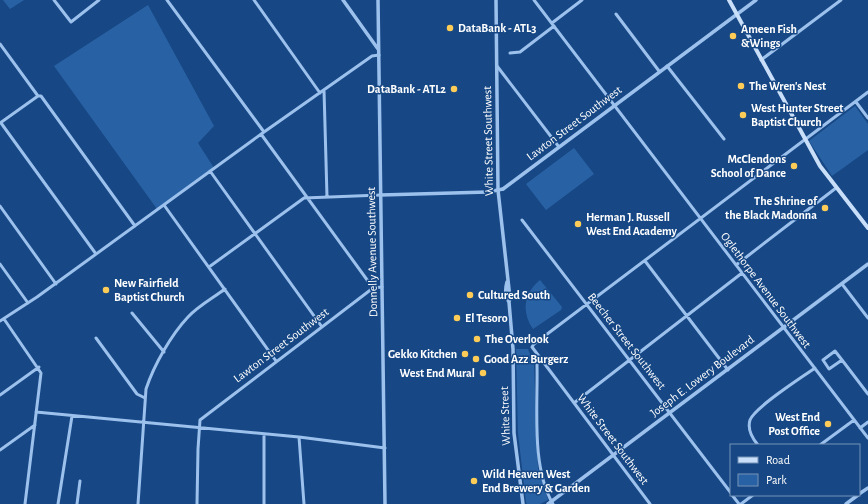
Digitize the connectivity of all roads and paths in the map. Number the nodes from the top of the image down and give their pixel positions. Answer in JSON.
{"nodes":[{"id":1,"x":54,"y":0,"type":"edge"},
{"id":2,"x":99,"y":0,"type":"edge"},
{"id":3,"x":167,"y":0,"type":"edge"},
{"id":4,"x":343,"y":0,"type":"edge"},
{"id":5,"x":378,"y":0,"type":"edge"},
{"id":6,"x":496,"y":0,"type":"edge"},
{"id":7,"x":534,"y":0,"type":"edge"},
{"id":8,"x":582,"y":0,"type":"edge"},
{"id":9,"x":729,"y":0,"type":"edge"},
{"id":10,"x":756,"y":0,"type":"edge"},
{"id":11,"x":841,"y":0,"type":"edge"},
{"id":12,"x":256,"y":1,"type":"edge"},
{"id":13,"x":616,"y":14,"type":"dead end"},
{"id":14,"x":736,"y":14,"type":"junction"},
{"id":15,"x":553,"y":25,"type":"junction"},
{"id":16,"x":0,"y":44,"type":"edge"},
{"id":17,"x":4,"y":50,"type":"junction"},
{"id":18,"x":378,"y":52,"type":"junction"},
{"id":19,"x":0,"y":53,"type":"edge"},
{"id":20,"x":510,"y":53,"type":"dead end"},
{"id":21,"x":760,"y":60,"type":"junction"},
{"id":22,"x":497,"y":65,"type":"junction"},
{"id":23,"x":667,"y":66,"type":"junction"},
{"id":24,"x":659,"y":71,"type":"junction"},
{"id":25,"x":324,"y":90,"type":"junction"},
{"id":26,"x":868,"y":92,"type":"edge"},
{"id":27,"x":320,"y":93,"type":"junction"},
{"id":28,"x":38,"y":96,"type":"junction"},
{"id":29,"x":856,"y":102,"type":"junction"},
{"id":30,"x":614,"y":105,"type":"junction"},
{"id":31,"x":868,"y":118,"type":"edge"},
{"id":32,"x":0,"y":123,"type":"edge"},
{"id":33,"x":264,"y":132,"type":"junction"},
{"id":34,"x":261,"y":134,"type":"junction"},
{"id":35,"x":724,"y":139,"type":"dead end"},
{"id":36,"x":804,"y":140,"type":"junction"},
{"id":37,"x":559,"y":147,"type":"junction"},
{"id":38,"x":210,"y":171,"type":"junction"},
{"id":39,"x":836,"y":188,"type":"junction"},
{"id":40,"x":381,"y":195,"type":"junction"},
{"id":41,"x":307,"y":197,"type":"junction"},
{"id":42,"x":327,"y":197,"type":"junction"},
{"id":43,"x":164,"y":205,"type":"junction"},
{"id":44,"x":0,"y":206,"type":"edge"},
{"id":45,"x":522,"y":220,"type":"dead end"},
{"id":46,"x":701,"y":220,"type":"junction"},
{"id":47,"x":135,"y":226,"type":"junction"},
{"id":48,"x":868,"y":228,"type":"edge"},
{"id":49,"x":255,"y":234,"type":"junction"},
{"id":50,"x":96,"y":254,"type":"junction"},
{"id":51,"x":645,"y":262,"type":"junction"},
{"id":52,"x":0,"y":264,"type":"edge"},
{"id":53,"x":868,"y":264,"type":"edge"},
{"id":54,"x":736,"y":265,"type":"junction"},
{"id":55,"x":209,"y":267,"type":"junction"},
{"id":56,"x":742,"y":273,"type":"junction"},
{"id":57,"x":56,"y":284,"type":"junction"},
{"id":58,"x":842,"y":284,"type":"junction"},
{"id":59,"x":382,"y":287,"type":"junction"},
{"id":60,"x":373,"y":288,"type":"junction"},
{"id":61,"x":225,"y":289,"type":"junction"},
{"id":62,"x":28,"y":303,"type":"junction"},
{"id":63,"x":586,"y":305,"type":"junction"},
{"id":64,"x":132,"y":313,"type":"dead end"},
{"id":65,"x":687,"y":316,"type":"junction"},
{"id":66,"x":868,"y":318,"type":"edge"},
{"id":67,"x":4,"y":319,"type":"junction"},
{"id":68,"x":0,"y":321,"type":"edge"},
{"id":69,"x":322,"y":327,"type":"junction"},
{"id":70,"x":512,"y":327,"type":"joint"},
{"id":71,"x":784,"y":328,"type":"junction"},
{"id":72,"x":96,"y":338,"type":"dead end"},
{"id":73,"x":164,"y":352,"type":"junction"},
{"id":74,"x":540,"y":359,"type":"junction"},
{"id":75,"x":629,"y":360,"type":"junction"},
{"id":76,"x":842,"y":360,"type":"junction"},
{"id":77,"x":276,"y":361,"type":"junction"},
{"id":78,"x":38,"y":367,"type":"junction"},
{"id":79,"x":815,"y":368,"type":"junction"},
{"id":80,"x":728,"y":370,"type":"junction"},
{"id":81,"x":868,"y":394,"type":"edge"},
{"id":82,"x":0,"y":395,"type":"edge"},
{"id":83,"x":145,"y":398,"type":"junction"},
{"id":84,"x":574,"y":403,"type":"junction"},
{"id":85,"x":36,"y":412,"type":"junction"},
{"id":86,"x":670,"y":413,"type":"junction"},
{"id":87,"x":72,"y":416,"type":"junction"},
{"id":88,"x":854,"y":420,"type":"junction"},
{"id":89,"x":868,"y":422,"type":"edge"},
{"id":90,"x":144,"y":423,"type":"junction"},
{"id":91,"x":35,"y":425,"type":"junction"},
{"id":92,"x":199,"y":428,"type":"junction"},
{"id":93,"x":860,"y":428,"type":"junction"},
{"id":94,"x":868,"y":428,"type":"edge"},
{"id":95,"x":863,"y":432,"type":"junction"},
{"id":96,"x":264,"y":434,"type":"junction"},
{"id":97,"x":299,"y":437,"type":"junction"},
{"id":98,"x":868,"y":438,"type":"edge"},
{"id":99,"x":757,"y":444,"type":"edge"},
{"id":100,"x":821,"y":444,"type":"edge"},
{"id":101,"x":384,"y":448,"type":"junction"},
{"id":102,"x":0,"y":449,"type":"edge"},
{"id":103,"x":613,"y":456,"type":"junction"},
{"id":104,"x":80,"y":481,"type":"dead end"},
{"id":105,"x":868,"y":488,"type":"edge"},
{"id":106,"x":730,"y":491,"type":"edge"},
{"id":107,"x":860,"y":494,"type":"edge"},
{"id":108,"x":734,"y":496,"type":"edge"},
{"id":109,"x":752,"y":496,"type":"edge"},
{"id":110,"x":858,"y":496,"type":"edge"},
{"id":111,"x":551,"y":503,"type":"edge"},
{"id":112,"x":25,"y":504,"type":"edge"},
{"id":113,"x":58,"y":504,"type":"edge"},
{"id":114,"x":77,"y":504,"type":"edge"},
{"id":115,"x":138,"y":504,"type":"edge"},
{"id":116,"x":197,"y":504,"type":"edge"},
{"id":117,"x":264,"y":504,"type":"edge"},
{"id":118,"x":304,"y":504,"type":"edge"},
{"id":119,"x":385,"y":504,"type":"edge"},
{"id":120,"x":523,"y":504,"type":"edge"},
{"id":121,"x":650,"y":504,"type":"edge"},
{"id":122,"x":740,"y":504,"type":"edge"},
{"id":123,"x":846,"y":504,"type":"edge"}],
"edges":[{"from":1,"to":2,"type":"street"},
{"from":3,"to":33,"type":"street"},
{"from":4,"to":18,"type":"street"},
{"from":5,"to":18,"type":"street","name":"Donnelly Avenue Southwest"},
{"from":6,"to":22,"type":"street","name":"White Street Southwest"},
{"from":7,"to":15,"type":"street","name":"Oglethorpe Avenue Southwest"},
{"from":8,"to":15,"type":"street"},
{"from":9,"to":14,"type":"main road"},
{"from":10,"to":14,"type":"street","name":"Lawton Street Southwest"},
{"from":11,"to":21,"type":"street"},
{"from":12,"to":27,"type":"street"},
{"from":13,"to":24,"type":"street"},
{"from":14,"to":21,"type":"main road"},
{"from":14,"to":23,"type":"street","name":"Lawton Street Southwest"},
{"from":15,"to":20,"type":"street"},
{"from":15,"to":30,"type":"street","name":"Oglethorpe Avenue Southwest"},
{"from":16,"to":17,"type":"street"},
{"from":17,"to":19,"type":"street"},
{"from":17,"to":28,"type":"street"},
{"from":18,"to":25,"type":"street"},
{"from":18,"to":40,"type":"street","name":"Donnelly Avenue Southwest"},
{"from":21,"to":36,"type":"main road"},
{"from":22,"to":37,"type":"street"},
{"from":22,"to":70,"type":"street","name":"White Street Southwest"},
{"from":23,"to":24,"type":"street","name":"Lawton Street Southwest"},
{"from":23,"to":35,"type":"street"},
{"from":24,"to":30,"type":"street","name":"Lawton Street Southwest"},
{"from":25,"to":27,"type":"street"},
{"from":25,"to":42,"type":"street"},
{"from":26,"to":29,"type":"street"},
{"from":27,"to":33,"type":"street"},
{"from":28,"to":32,"type":"street"},
{"from":28,"to":47,"type":"street"},
{"from":29,"to":31,"type":"street"},
{"from":29,"to":36,"type":"street"},
{"from":30,"to":37,"type":"street","name":"Lawton Street Southwest"},
{"from":30,"to":46,"type":"street","name":"Oglethorpe Avenue Southwest"},
{"from":32,"to":50,"type":"street"},
{"from":33,"to":34,"type":"street"},
{"from":34,"to":38,"type":"street"},
{"from":34,"to":41,"type":"street"},
{"from":36,"to":39,"type":"main road"},
{"from":36,"to":46,"type":"street"},
{"from":37,"to":40,"type":"street","name":"Lawton Street Southwest","bridge":true},
{"from":38,"to":43,"type":"street"},
{"from":38,"to":49,"type":"street"},
{"from":39,"to":48,"type":"main road"},
{"from":39,"to":54,"type":"street"},
{"from":40,"to":42,"type":"street"},
{"from":40,"to":59,"type":"street","name":"Donnelly Avenue Southwest"},
{"from":41,"to":42,"type":"street"},
{"from":41,"to":49,"type":"street"},
{"from":41,"to":60,"type":"street"},
{"from":43,"to":47,"type":"street"},
{"from":43,"to":55,"type":"street"},
{"from":44,"to":57,"type":"street"},
{"from":45,"to":63,"type":"street","name":"Beecher Street Southwest"},
{"from":46,"to":51,"type":"street"},
{"from":46,"to":54,"type":"street","name":"Oglethorpe Avenue Southwest"},
{"from":47,"to":50,"type":"street"},
{"from":49,"to":55,"type":"street"},
{"from":49,"to":69,"type":"street"},
{"from":50,"to":57,"type":"street"},
{"from":51,"to":63,"type":"street"},
{"from":51,"to":65,"type":"street"},
{"from":52,"to":62,"type":"street"},
{"from":53,"to":58,"type":"street","name":"Joseph E. Lowery Boulevard"},
{"from":54,"to":56,"type":"street","name":"Oglethorpe Avenue Southwest"},
{"from":55,"to":61,"type":"street"},
{"from":56,"to":65,"type":"street"},
{"from":56,"to":71,"type":"street","name":"Oglethorpe Avenue Southwest"},
{"from":57,"to":62,"type":"street"},
{"from":58,"to":66,"type":"street"},
{"from":58,"to":71,"type":"street","name":"Joseph E. Lowery Boulevard"},
{"from":59,"to":60,"type":"street"},
{"from":59,"to":101,"type":"street","name":"Donnelly Avenue Southwest"},
{"from":60,"to":69,"type":"street","name":"Lawton Street Southwest"},
{"from":61,"to":73,"type":"street"},
{"from":61,"to":77,"type":"street"},
{"from":62,"to":67,"type":"street"},
{"from":63,"to":74,"type":"street","name":"White Street Southwest"},
{"from":63,"to":75,"type":"street","name":"Beecher Street Southwest"},
{"from":64,"to":73,"type":"street"},
{"from":65,"to":75,"type":"street"},
{"from":65,"to":80,"type":"street"},
{"from":67,"to":68,"type":"street"},
{"from":67,"to":78,"type":"street"},
{"from":69,"to":77,"type":"street","name":"Lawton Street Southwest"},
{"from":70,"to":120,"type":"street","name":"White Street"},
{"from":71,"to":79,"type":"street","name":"Oglethorpe Avenue Southwest"},
{"from":71,"to":80,"type":"street","name":"Joseph E. Lowery Boulevard"},
{"from":72,"to":83,"type":"street"},
{"from":73,"to":83,"type":"street"},
{"from":74,"to":84,"type":"street","name":"White Street Southwest"},
{"from":74,"to":111,"type":"street"},
{"from":75,"to":84,"type":"street"},
{"from":75,"to":86,"type":"street","name":"Beecher Street Southwest"},
{"from":76,"to":76,"type":"street"},
{"from":76,"to":81,"type":"street"},
{"from":77,"to":92,"type":"street","name":"Lawton Street Southwest"},
{"from":78,"to":82,"type":"street"},
{"from":78,"to":85,"type":"street"},
{"from":79,"to":88,"type":"street","name":"Oglethorpe Avenue Southwest"},
{"from":79,"to":99,"type":"street"},
{"from":80,"to":86,"type":"street","name":"Joseph E. Lowery Boulevard"},
{"from":83,"to":90,"type":"street"},
{"from":84,"to":103,"type":"street","name":"White Street Southwest"},
{"from":85,"to":87,"type":"street"},
{"from":85,"to":91,"type":"street"},
{"from":86,"to":103,"type":"street","name":"Joseph E. Lowery Boulevard"},
{"from":86,"to":106,"type":"street","name":"Beecher Street Southwest"},
{"from":87,"to":90,"type":"street"},
{"from":87,"to":113,"type":"street"},
{"from":88,"to":93,"type":"street","name":"Oglethorpe Avenue Southwest"},
{"from":88,"to":100,"type":"street"},
{"from":89,"to":93,"type":"street"},
{"from":90,"to":92,"type":"street"},
{"from":90,"to":115,"type":"street"},
{"from":91,"to":102,"type":"street"},
{"from":91,"to":112,"type":"street"},
{"from":92,"to":96,"type":"street"},
{"from":92,"to":116,"type":"street"},
{"from":93,"to":95,"type":"street","name":"Oglethorpe Avenue Southwest"},
{"from":94,"to":95,"type":"street"},
{"from":95,"to":98,"type":"street","name":"Oglethorpe Avenue Southwest"},
{"from":96,"to":97,"type":"street"},
{"from":96,"to":117,"type":"street"},
{"from":97,"to":101,"type":"street"},
{"from":97,"to":118,"type":"street"},
{"from":101,"to":119,"type":"street","name":"Donnelly Avenue Southwest"},
{"from":103,"to":111,"type":"street","name":"Joseph E. Lowery Boulevard"},
{"from":103,"to":121,"type":"street","name":"White Street Southwest"},
{"from":104,"to":114,"type":"street"},
{"from":105,"to":107,"type":"street"},
{"from":108,"to":122,"type":"street","name":"Beecher Street Southwest"},
{"from":109,"to":122,"type":"street"},
{"from":110,"to":123,"type":"street"}]}
